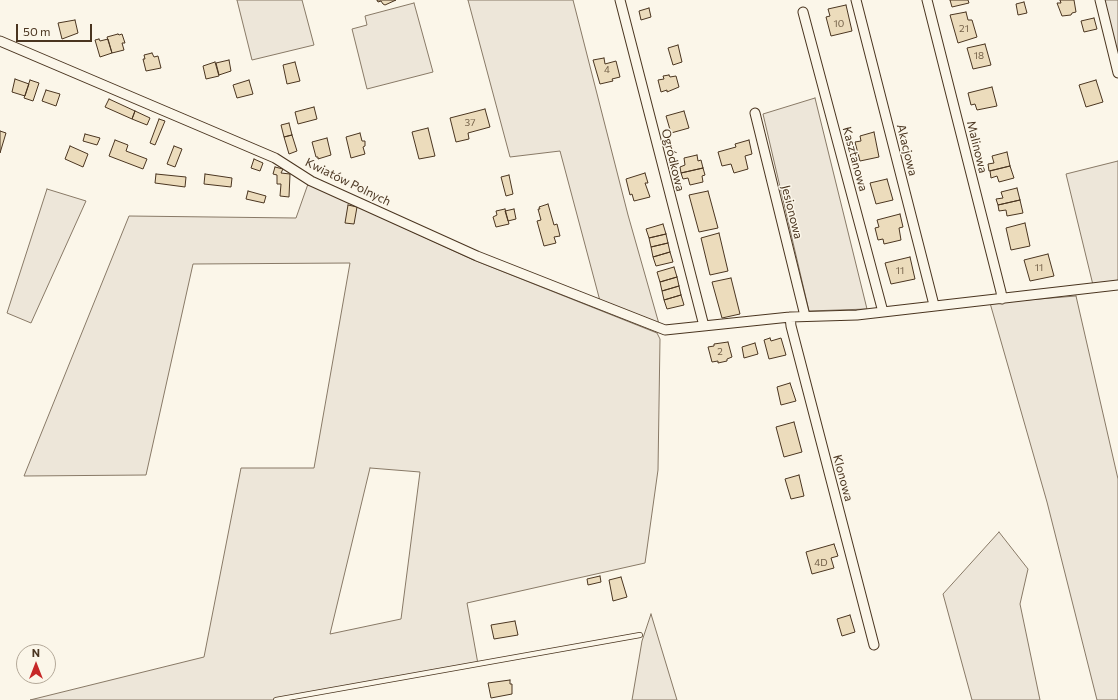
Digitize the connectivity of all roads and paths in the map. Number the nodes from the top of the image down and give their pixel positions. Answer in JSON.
{"nodes":[{"id":1,"x":620,"y":0,"type":"edge"},
{"id":2,"x":856,"y":0,"type":"edge"},
{"id":3,"x":927,"y":0,"type":"edge"},
{"id":4,"x":1100,"y":0,"type":"edge"},
{"id":5,"x":803,"y":12,"type":"dead end"},
{"id":6,"x":0,"y":41,"type":"edge"},
{"id":7,"x":1118,"y":72,"type":"edge"},
{"id":8,"x":755,"y":113,"type":"dead end"},
{"id":9,"x":1118,"y":285,"type":"edge"},
{"id":10,"x":1002,"y":299,"type":"junction"},
{"id":11,"x":934,"y":305,"type":"junction"},
{"id":12,"x":883,"y":312,"type":"junction"},
{"id":13,"x":806,"y":316,"type":"junction"},
{"id":14,"x":790,"y":317,"type":"junction"},
{"id":15,"x":704,"y":326,"type":"junction"},
{"id":16,"x":640,"y":635,"type":"dead end"},
{"id":17,"x":874,"y":645,"type":"dead end"},
{"id":18,"x":276,"y":700,"type":"edge"}],
"edges":[{"from":1,"to":15,"type":"street","name":"Ogródkowa"},
{"from":2,"to":11,"type":"street","name":"Akacjowa"},
{"from":3,"to":10,"type":"street","name":"Malinowa"},
{"from":4,"to":7,"type":"street"},
{"from":5,"to":12,"type":"street","name":"Kasztanowa"},
{"from":6,"to":15,"type":"street","name":"Kwiatów Polnych"},
{"from":8,"to":13,"type":"street","name":"Jesionowa"},
{"from":9,"to":10,"type":"street"},
{"from":10,"to":11,"type":"street"},
{"from":11,"to":12,"type":"street"},
{"from":12,"to":13,"type":"street"},
{"from":13,"to":14,"type":"street"},
{"from":14,"to":15,"type":"street"},
{"from":14,"to":17,"type":"street","name":"Klonowa"},
{"from":16,"to":18,"type":"lane"}]}
